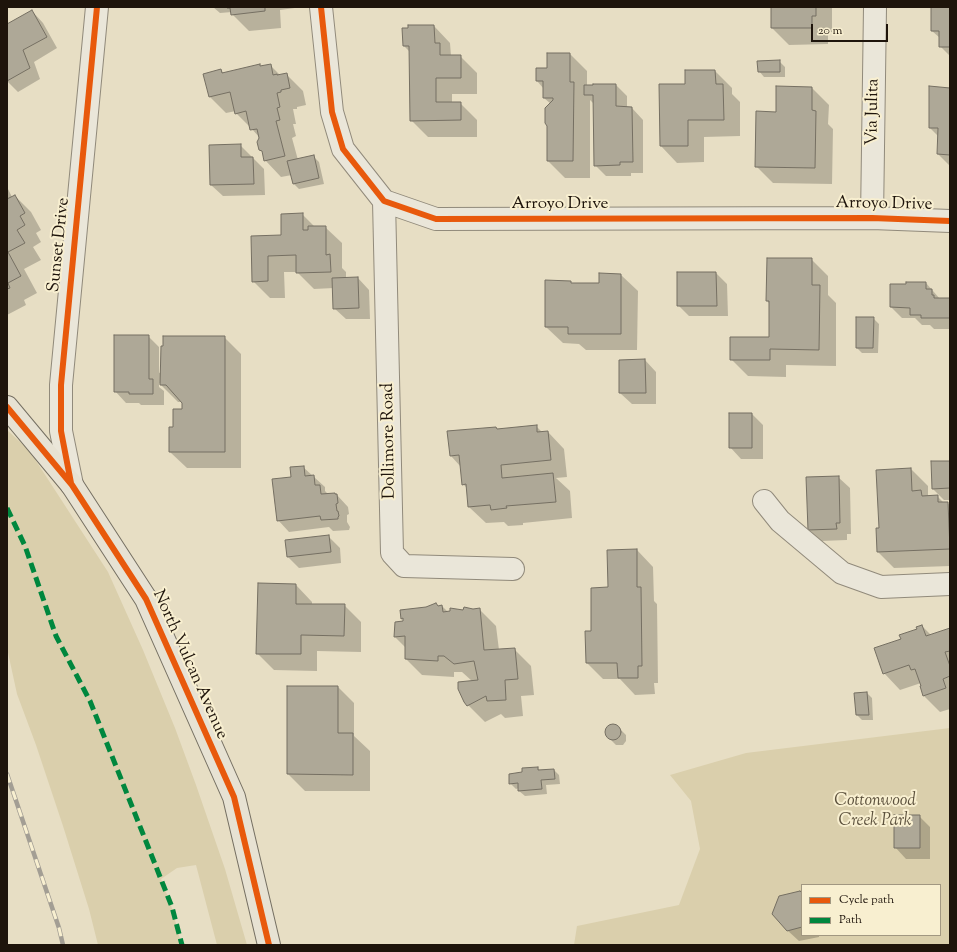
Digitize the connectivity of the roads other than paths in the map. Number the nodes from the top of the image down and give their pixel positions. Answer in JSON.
{"nodes":[{"id":1,"x":97,"y":7,"type":"edge"},
{"id":2,"x":321,"y":7,"type":"edge"},
{"id":3,"x":875,"y":7,"type":"edge"},
{"id":4,"x":384,"y":201,"type":"junction"},
{"id":5,"x":872,"y":218,"type":"junction"},
{"id":6,"x":950,"y":221,"type":"edge"},
{"id":7,"x":7,"y":407,"type":"edge"},
{"id":8,"x":72,"y":485,"type":"junction"},
{"id":9,"x":764,"y":501,"type":"dead end"},
{"id":10,"x":513,"y":569,"type":"dead end"},
{"id":11,"x":950,"y":584,"type":"edge"},
{"id":12,"x":269,"y":945,"type":"edge"}],
"edges":[{"from":1,"to":8,"type":"street","name":"Sunset Drive"},
{"from":2,"to":4,"type":"street"},
{"from":3,"to":5,"type":"street","name":"Via Julita"},
{"from":4,"to":5,"type":"street","name":"Arroyo Drive"},
{"from":4,"to":10,"type":"street","name":"Dollimore Road"},
{"from":5,"to":6,"type":"street","name":"Arroyo Drive"},
{"from":7,"to":8,"type":"main road","name":"North Vulcan Avenue"},
{"from":8,"to":12,"type":"main road","name":"North Vulcan Avenue"},
{"from":9,"to":11,"type":"street"}]}
